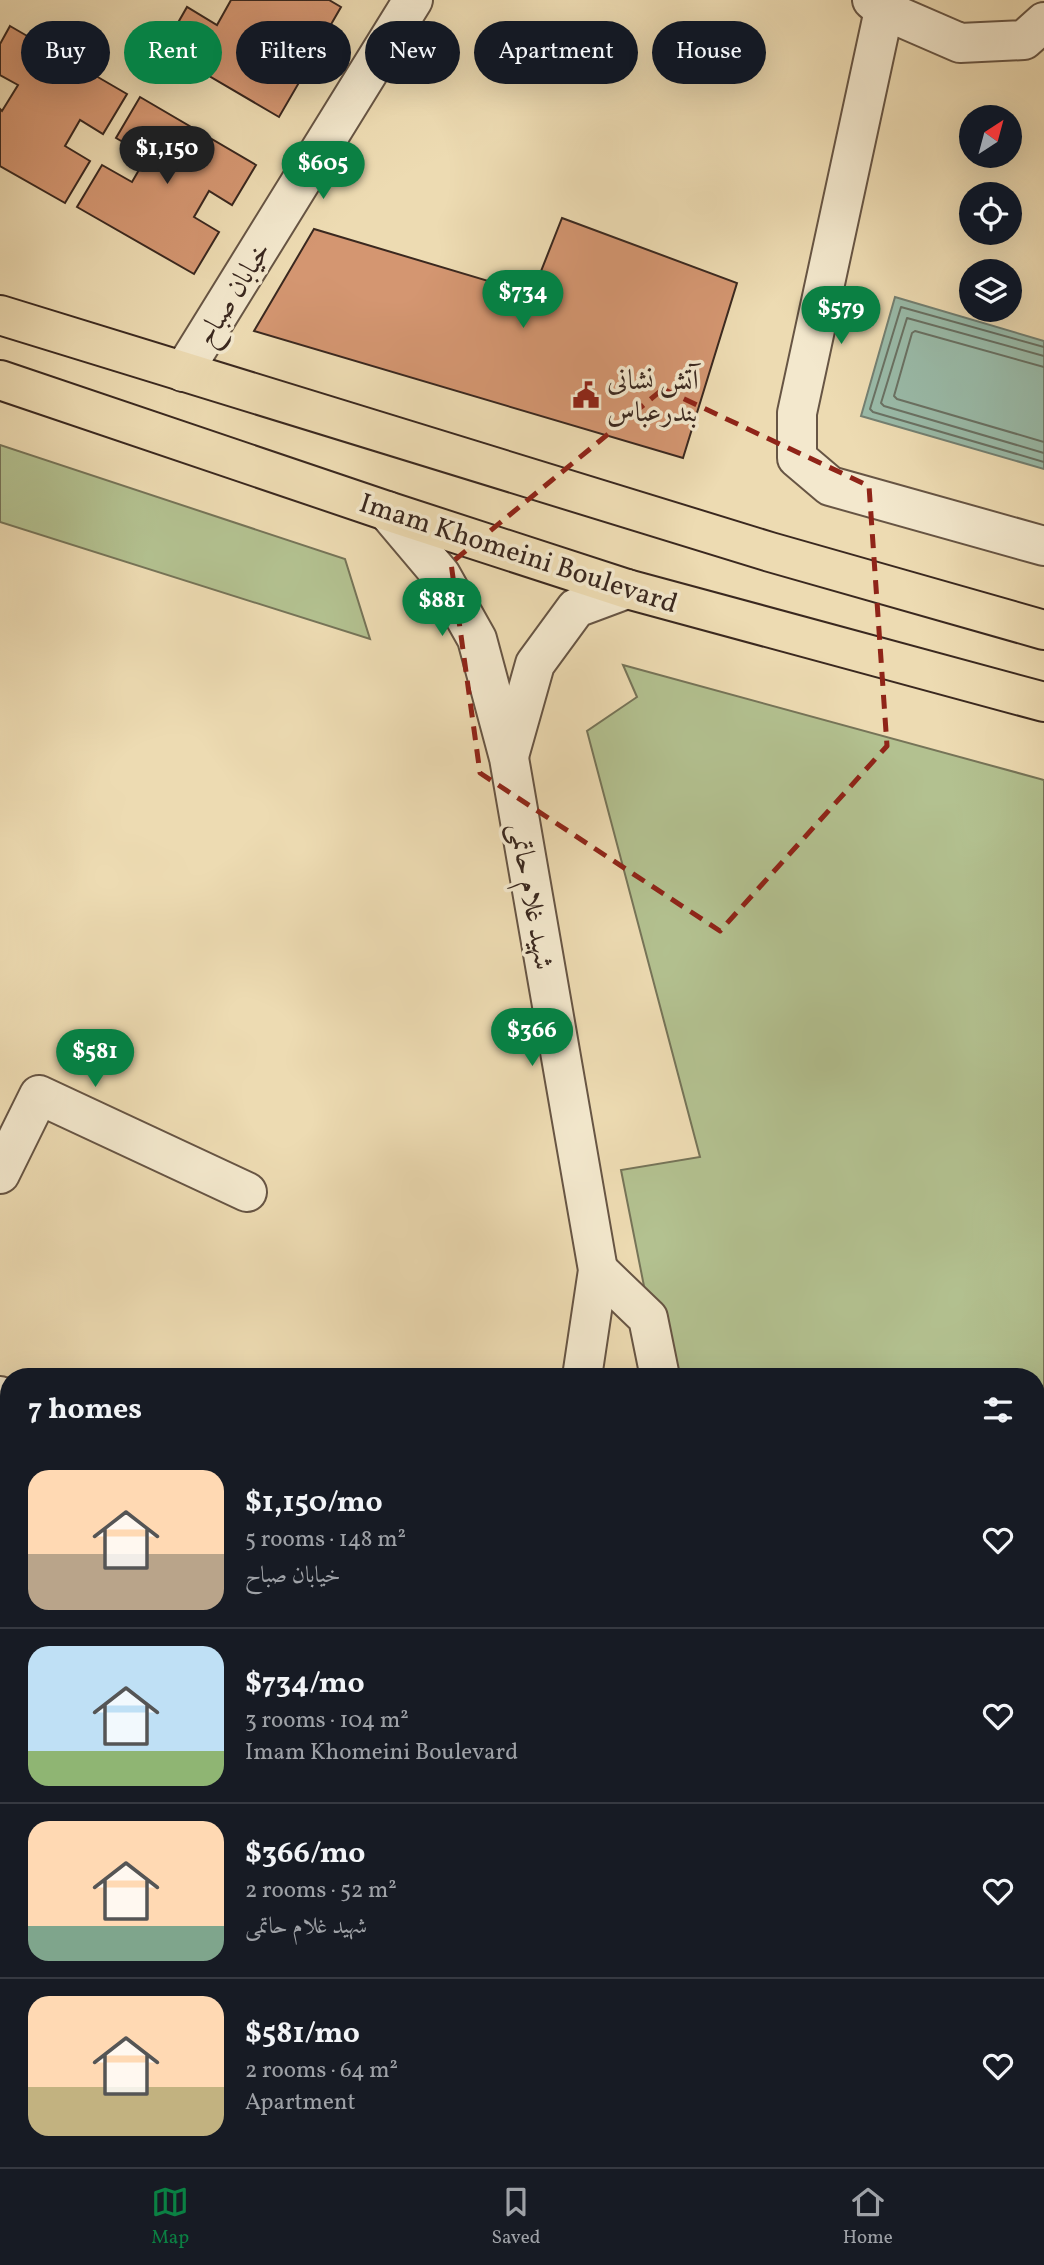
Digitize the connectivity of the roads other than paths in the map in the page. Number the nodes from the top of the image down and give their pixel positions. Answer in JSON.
{"nodes":[{"id":1,"x":413,"y":0,"type":"edge"},
{"id":2,"x":878,"y":5,"type":"edge"},
{"id":3,"x":1044,"y":22,"type":"edge"},
{"id":4,"x":0,"y":315,"type":"edge"},
{"id":5,"x":183,"y":372,"type":"junction"},
{"id":6,"x":0,"y":380,"type":"edge"},
{"id":7,"x":387,"y":511,"type":"junction"},
{"id":8,"x":1044,"y":545,"type":"edge"},
{"id":9,"x":627,"y":589,"type":"junction"},
{"id":10,"x":1044,"y":630,"type":"edge"},
{"id":11,"x":1044,"y":702,"type":"edge"},
{"id":12,"x":509,"y":758,"type":"junction"},
{"id":13,"x":0,"y":1174,"type":"edge"},
{"id":14,"x":247,"y":1192,"type":"dead end"},
{"id":15,"x":598,"y":1270,"type":"junction"},
{"id":16,"x":583,"y":1368,"type":"edge"},
{"id":17,"x":658,"y":1368,"type":"edge"}],
"edges":[{"from":1,"to":5,"type":"street","name":"خیابان صباح"},
{"from":2,"to":3,"type":"street"},
{"from":2,"to":8,"type":"street"},
{"from":4,"to":5,"type":"main road"},
{"from":5,"to":10,"type":"main road"},
{"from":6,"to":7,"type":"main road","name":"Imam Khomeini Boulevard"},
{"from":7,"to":9,"type":"main road","name":"Imam Khomeini Boulevard"},
{"from":7,"to":12,"type":"street"},
{"from":9,"to":11,"type":"main road","name":"Imam Khomeini Boulevard"},
{"from":9,"to":12,"type":"street","name":"شهید غلام حاتمی"},
{"from":12,"to":15,"type":"street","name":"شهید غلام حاتمی"},
{"from":13,"to":14,"type":"street"},
{"from":15,"to":16,"type":"street","name":"شهید غلام حاتمی"},
{"from":15,"to":17,"type":"street"}]}
